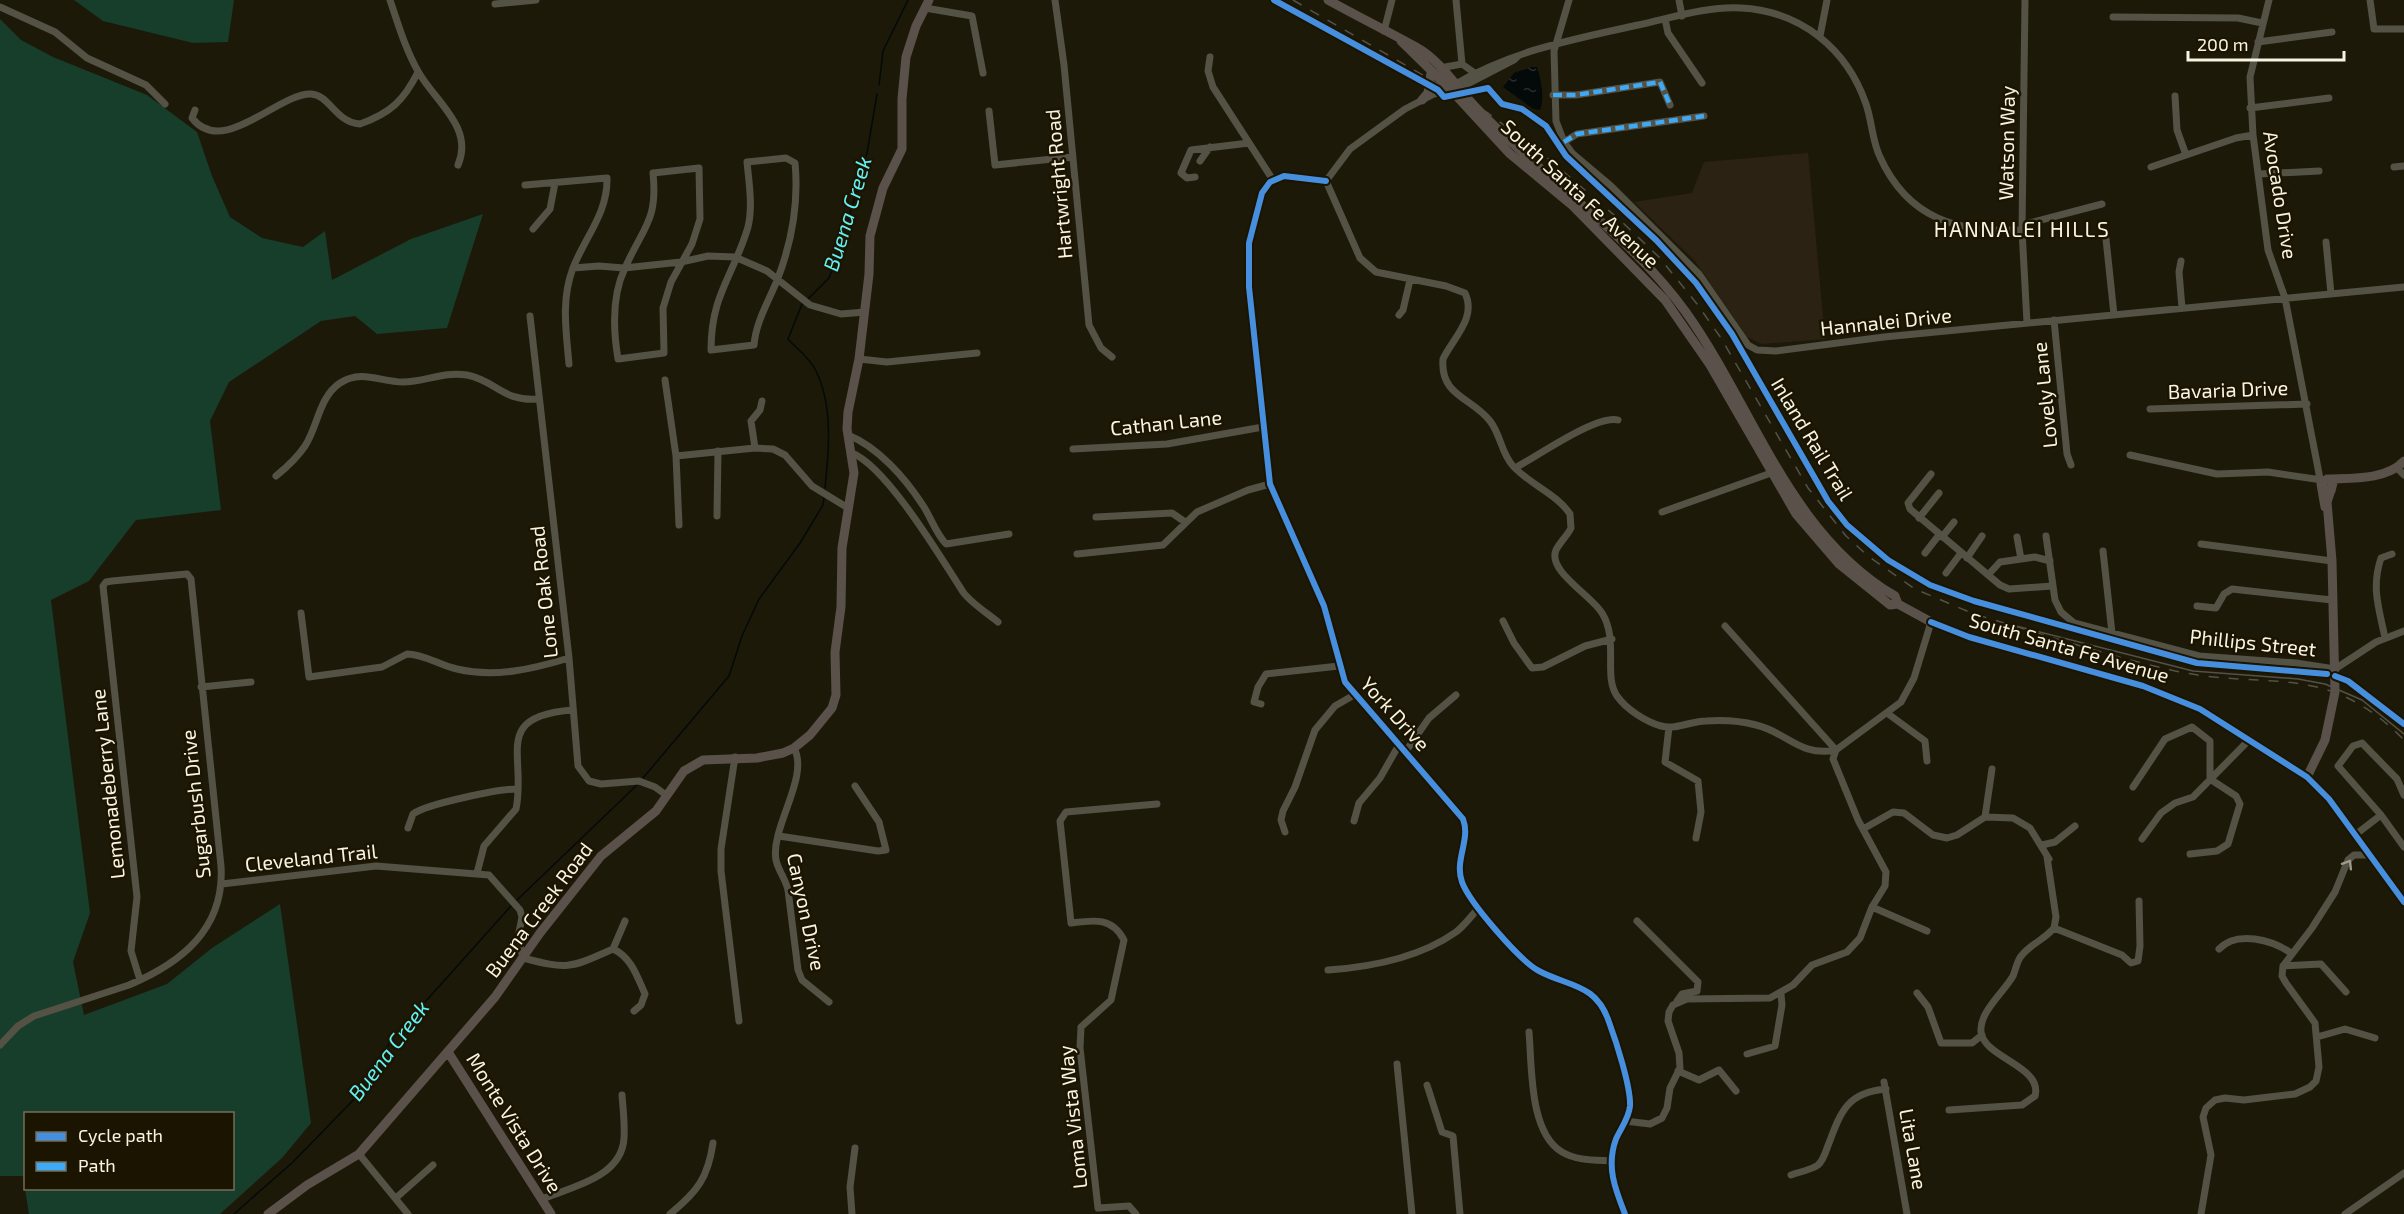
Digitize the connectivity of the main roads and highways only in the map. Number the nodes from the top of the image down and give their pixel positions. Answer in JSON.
{"nodes":[{"id":1,"x":1328,"y":0,"type":"edge"},
{"id":2,"x":927,"y":4,"type":"edge"},
{"id":3,"x":1436,"y":70,"type":"junction"},
{"id":4,"x":1455,"y":87,"type":"junction"},
{"id":5,"x":1422,"y":100,"type":"road end"},
{"id":6,"x":2402,"y":468,"type":"edge"},
{"id":7,"x":1898,"y":604,"type":"junction"},
{"id":8,"x":2307,"y":777,"type":"junction"},
{"id":9,"x":2404,"y":902,"type":"edge"},
{"id":10,"x":448,"y":1052,"type":"junction"},
{"id":11,"x":268,"y":1214,"type":"edge"},
{"id":12,"x":550,"y":1214,"type":"edge"}],
"edges":[{"from":1,"to":3,"type":"main road","name":"South Santa Fe Avenue"},
{"from":2,"to":10,"type":"main road","name":"Buena Creek Road"},
{"from":3,"to":4,"type":"main road","name":"South Santa Fe Avenue"},
{"from":3,"to":5,"type":"main road"},
{"from":4,"to":7,"type":"main road","name":"South Santa Fe Avenue"},
{"from":4,"to":7,"type":"main road","name":"South Santa Fe Avenue"},
{"from":6,"to":8,"type":"main road"},
{"from":7,"to":8,"type":"main road","name":"South Santa Fe Avenue"},
{"from":8,"to":9,"type":"main road","name":"South Santa Fe Avenue"},
{"from":10,"to":11,"type":"main road","name":"Buena Creek Road"},
{"from":10,"to":12,"type":"main road","name":"Monte Vista Drive"}]}
